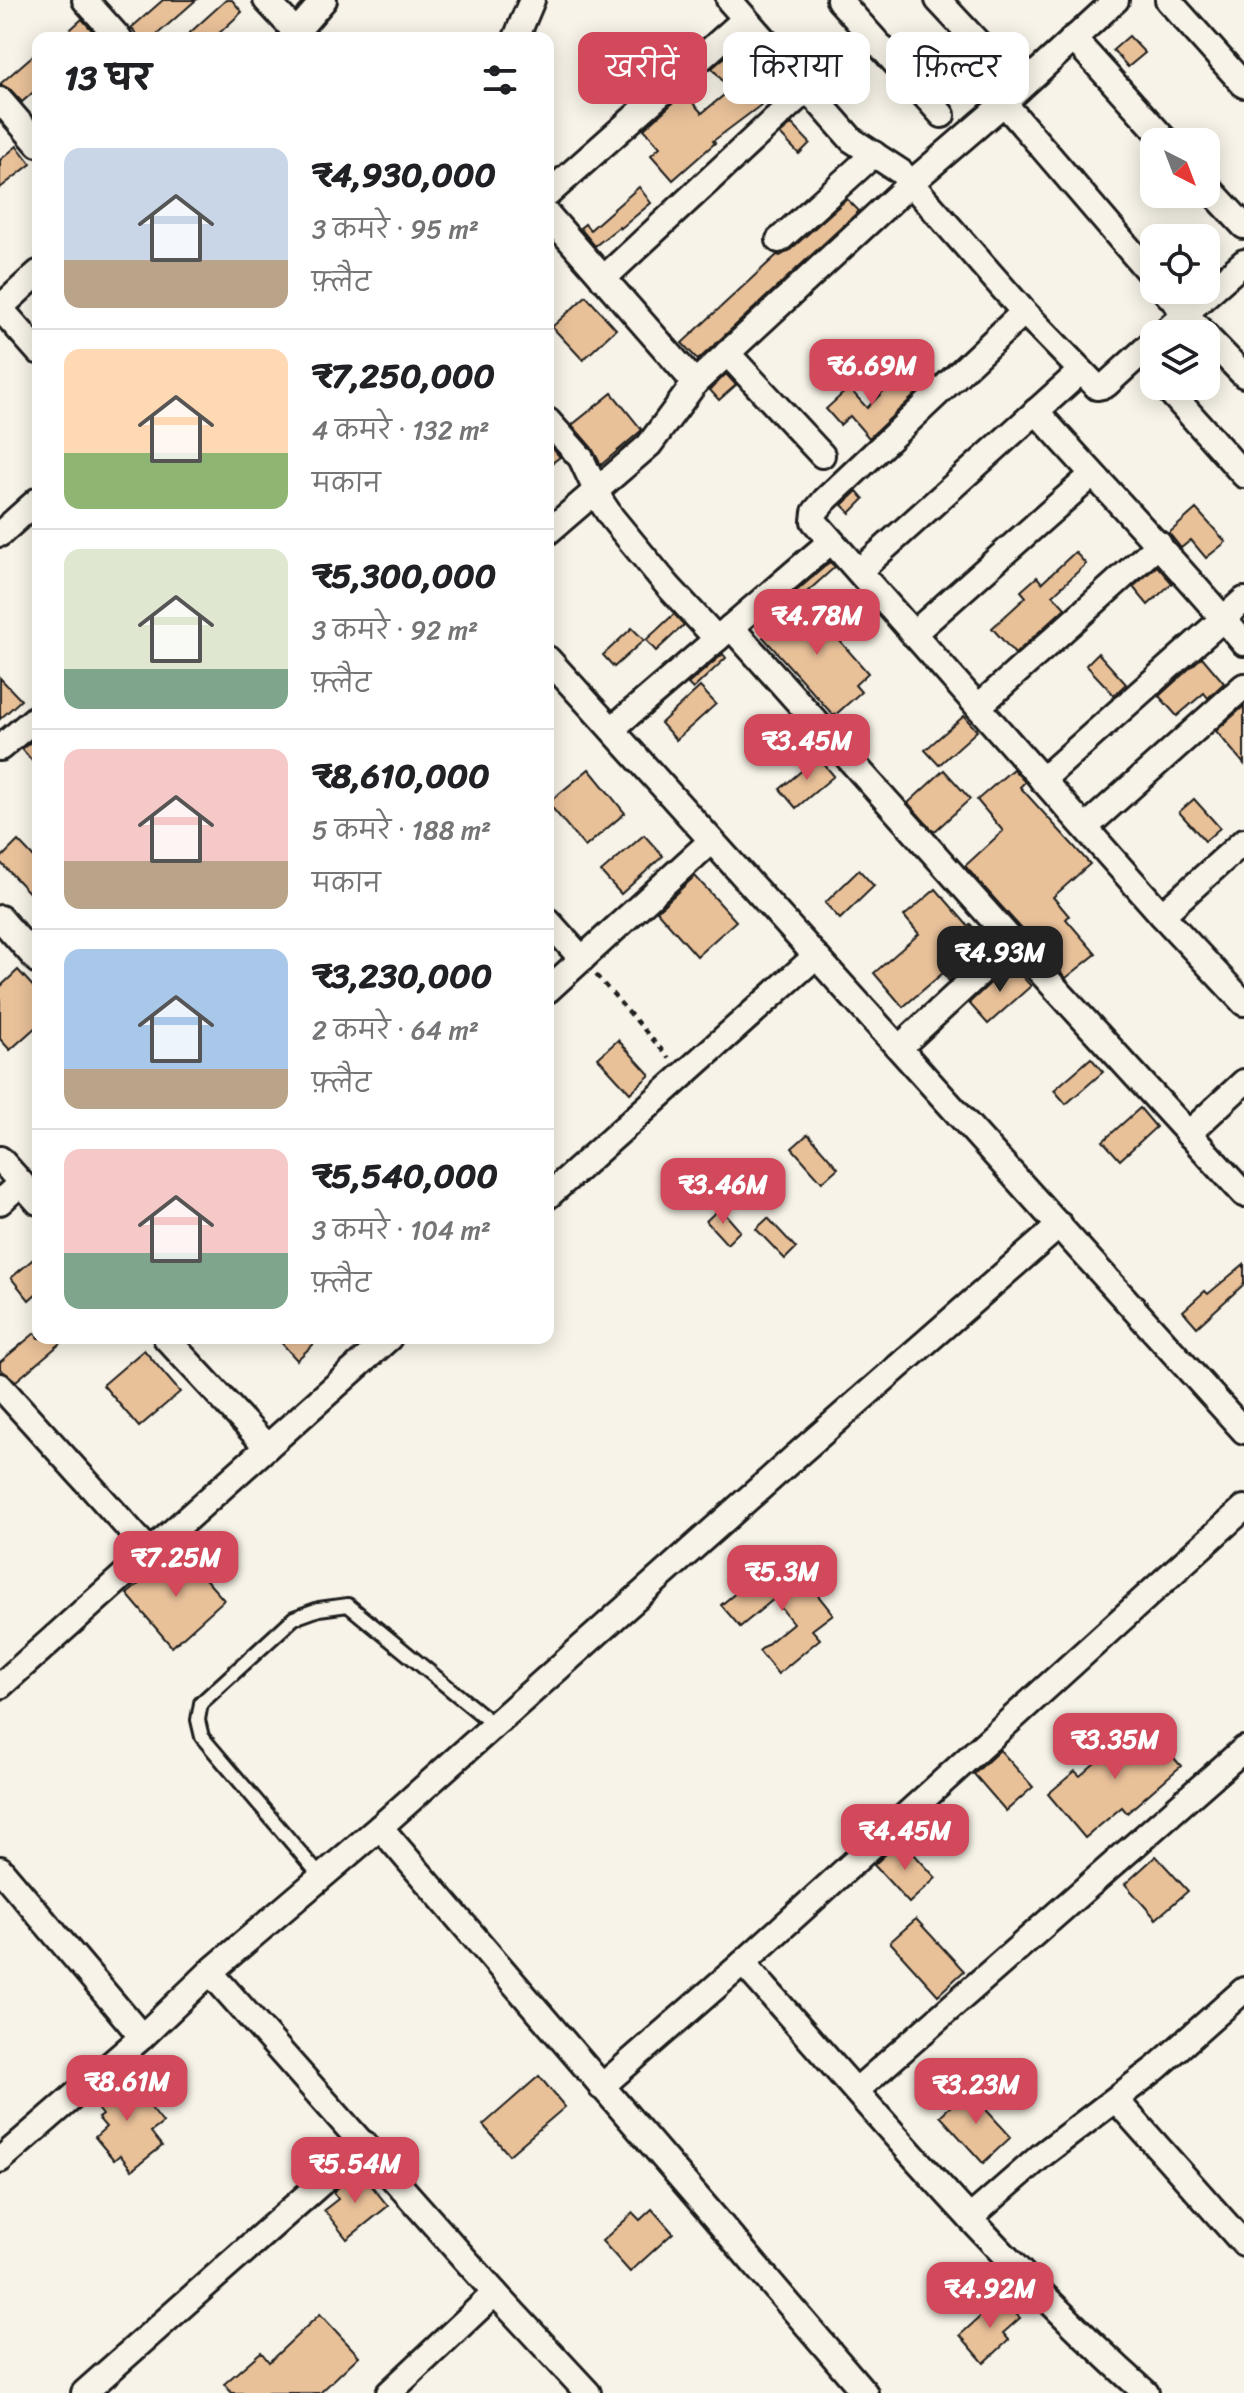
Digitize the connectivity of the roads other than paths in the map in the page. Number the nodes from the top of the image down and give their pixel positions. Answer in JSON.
{"nodes":[{"id":1,"x":85,"y":0,"type":"edge"},
{"id":2,"x":266,"y":0,"type":"edge"},
{"id":3,"x":324,"y":0,"type":"edge"},
{"id":4,"x":532,"y":0,"type":"edge"},
{"id":5,"x":729,"y":0,"type":"edge"},
{"id":6,"x":839,"y":0,"type":"edge"},
{"id":7,"x":938,"y":0,"type":"edge"},
{"id":8,"x":1116,"y":0,"type":"edge"},
{"id":9,"x":1168,"y":0,"type":"edge"},
{"id":10,"x":744,"y":20,"type":"junction"},
{"id":11,"x":114,"y":32,"type":"edge"},
{"id":12,"x":292,"y":32,"type":"edge"},
{"id":13,"x":297,"y":32,"type":"edge"},
{"id":14,"x":519,"y":32,"type":"edge"},
{"id":15,"x":755,"y":32,"type":"edge"},
{"id":16,"x":968,"y":32,"type":"edge"},
{"id":17,"x":1073,"y":38,"type":"junction"},
{"id":18,"x":1029,"y":79,"type":"edge"},
{"id":19,"x":1244,"y":85,"type":"edge"},
{"id":20,"x":0,"y":100,"type":"edge"},
{"id":21,"x":791,"y":104,"type":"edge"},
{"id":22,"x":820,"y":104,"type":"edge"},
{"id":23,"x":1003,"y":104,"type":"edge"},
{"id":24,"x":1005,"y":104,"type":"edge"},
{"id":25,"x":942,"y":115,"type":"dead end"},
{"id":26,"x":1154,"y":128,"type":"edge"},
{"id":27,"x":32,"y":137,"type":"edge"},
{"id":28,"x":874,"y":154,"type":"junction"},
{"id":29,"x":911,"y":183,"type":"junction"},
{"id":30,"x":554,"y":189,"type":"edge"},
{"id":31,"x":1220,"y":200,"type":"edge"},
{"id":32,"x":554,"y":222,"type":"edge"},
{"id":33,"x":1244,"y":226,"type":"edge"},
{"id":34,"x":779,"y":240,"type":"dead end"},
{"id":35,"x":1140,"y":262,"type":"edge"},
{"id":36,"x":1244,"y":262,"type":"edge"},
{"id":37,"x":32,"y":279,"type":"edge"},
{"id":38,"x":603,"y":279,"type":"junction"},
{"id":39,"x":1176,"y":304,"type":"edge"},
{"id":40,"x":0,"y":308,"type":"edge"},
{"id":41,"x":1024,"y":312,"type":"junction"},
{"id":42,"x":1184,"y":313,"type":"junction"},
{"id":43,"x":1177,"y":320,"type":"edge"},
{"id":44,"x":1191,"y":320,"type":"edge"},
{"id":45,"x":32,"y":344,"type":"edge"},
{"id":46,"x":1220,"y":350,"type":"edge"},
{"id":47,"x":727,"y":353,"type":"junction"},
{"id":48,"x":1140,"y":363,"type":"edge"},
{"id":49,"x":1081,"y":371,"type":"junction"},
{"id":50,"x":1244,"y":375,"type":"edge"},
{"id":51,"x":695,"y":383,"type":"junction"},
{"id":52,"x":1177,"y":400,"type":"edge"},
{"id":53,"x":1036,"y":411,"type":"junction"},
{"id":54,"x":554,"y":428,"type":"edge"},
{"id":55,"x":822,"y":455,"type":"dead end"},
{"id":56,"x":1092,"y":475,"type":"junction"},
{"id":57,"x":1244,"y":475,"type":"edge"},
{"id":58,"x":596,"y":491,"type":"junction"},
{"id":59,"x":32,"y":505,"type":"edge"},
{"id":60,"x":554,"y":527,"type":"edge"},
{"id":61,"x":0,"y":534,"type":"edge"},
{"id":62,"x":830,"y":542,"type":"junction"},
{"id":63,"x":1159,"y":544,"type":"junction"},
{"id":64,"x":859,"y":571,"type":"junction"},
{"id":65,"x":1244,"y":600,"type":"edge"},
{"id":66,"x":1223,"y":618,"type":"junction"},
{"id":67,"x":724,"y":633,"type":"junction"},
{"id":68,"x":913,"y":634,"type":"junction"},
{"id":69,"x":1244,"y":643,"type":"edge"},
{"id":70,"x":554,"y":666,"type":"edge"},
{"id":71,"x":1244,"y":686,"type":"edge"},
{"id":72,"x":978,"y":707,"type":"junction"},
{"id":73,"x":32,"y":721,"type":"edge"},
{"id":74,"x":612,"y":729,"type":"junction"},
{"id":75,"x":0,"y":748,"type":"edge"},
{"id":76,"x":1042,"y":780,"type":"junction"},
{"id":77,"x":1086,"y":827,"type":"junction"},
{"id":78,"x":711,"y":841,"type":"junction"},
{"id":79,"x":1244,"y":841,"type":"edge"},
{"id":80,"x":1162,"y":915,"type":"junction"},
{"id":81,"x":0,"y":918,"type":"edge"},
{"id":82,"x":554,"y":928,"type":"edge"},
{"id":83,"x":1013,"y":942,"type":"junction"},
{"id":84,"x":32,"y":947,"type":"edge"},
{"id":85,"x":816,"y":956,"type":"junction"},
{"id":86,"x":582,"y":959,"type":"junction"},
{"id":87,"x":1235,"y":975,"type":"edge"},
{"id":88,"x":554,"y":985,"type":"edge"},
{"id":89,"x":1244,"y":1003,"type":"edge"},
{"id":90,"x":900,"y":1047,"type":"junction"},
{"id":91,"x":1244,"y":1082,"type":"edge"},
{"id":92,"x":1188,"y":1134,"type":"junction"},
{"id":93,"x":0,"y":1159,"type":"edge"},
{"id":94,"x":21,"y":1183,"type":"junction"},
{"id":95,"x":554,"y":1191,"type":"edge"},
{"id":96,"x":1244,"y":1194,"type":"edge"},
{"id":97,"x":32,"y":1195,"type":"edge"},
{"id":98,"x":0,"y":1202,"type":"edge"},
{"id":99,"x":1060,"y":1225,"type":"junction"},
{"id":100,"x":172,"y":1344,"type":"edge"},
{"id":101,"x":380,"y":1344,"type":"edge"},
{"id":102,"x":0,"y":1386,"type":"edge"},
{"id":103,"x":1244,"y":1431,"type":"edge"},
{"id":104,"x":267,"y":1447,"type":"junction"},
{"id":105,"x":1244,"y":1508,"type":"edge"},
{"id":106,"x":150,"y":1552,"type":"junction"},
{"id":107,"x":0,"y":1686,"type":"edge"},
{"id":108,"x":494,"y":1725,"type":"junction"},
{"id":109,"x":1244,"y":1749,"type":"edge"},
{"id":110,"x":380,"y":1827,"type":"junction"},
{"id":111,"x":0,"y":1869,"type":"edge"},
{"id":112,"x":321,"y":1877,"type":"junction"},
{"id":113,"x":743,"y":1963,"type":"junction"},
{"id":114,"x":210,"y":1972,"type":"junction"},
{"id":115,"x":1244,"y":1990,"type":"edge"},
{"id":116,"x":142,"y":2037,"type":"junction"},
{"id":117,"x":601,"y":2087,"type":"junction"},
{"id":118,"x":857,"y":2090,"type":"junction"},
{"id":119,"x":1116,"y":2100,"type":"junction"},
{"id":120,"x":365,"y":2144,"type":"junction"},
{"id":121,"x":0,"y":2160,"type":"edge"},
{"id":122,"x":970,"y":2218,"type":"junction"},
{"id":123,"x":1244,"y":2244,"type":"edge"},
{"id":124,"x":495,"y":2293,"type":"junction"},
{"id":125,"x":84,"y":2393,"type":"edge"},
{"id":126,"x":389,"y":2393,"type":"edge"},
{"id":127,"x":588,"y":2393,"type":"edge"},
{"id":128,"x":865,"y":2393,"type":"edge"},
{"id":129,"x":1146,"y":2393,"type":"edge"}],
"edges":[{"from":1,"to":11,"type":"street"},
{"from":2,"to":12,"type":"street"},
{"from":3,"to":13,"type":"street"},
{"from":4,"to":14,"type":"street"},
{"from":5,"to":10,"type":"street"},
{"from":6,"to":25,"type":"street"},
{"from":7,"to":16,"type":"street"},
{"from":8,"to":17,"type":"street"},
{"from":9,"to":19,"type":"street"},
{"from":10,"to":15,"type":"street"},
{"from":10,"to":30,"type":"street"},
{"from":17,"to":18,"type":"street"},
{"from":17,"to":26,"type":"street"},
{"from":20,"to":27,"type":"street"},
{"from":21,"to":38,"type":"street"},
{"from":22,"to":28,"type":"street"},
{"from":23,"to":29,"type":"street"},
{"from":24,"to":35,"type":"street"},
{"from":28,"to":29,"type":"street"},
{"from":28,"to":34,"type":"street"},
{"from":29,"to":41,"type":"street"},
{"from":29,"to":47,"type":"street"},
{"from":31,"to":33,"type":"street"},
{"from":32,"to":38,"type":"street"},
{"from":36,"to":42,"type":"street"},
{"from":37,"to":40,"type":"street"},
{"from":38,"to":51,"type":"street"},
{"from":39,"to":42,"type":"street"},
{"from":40,"to":45,"type":"street"},
{"from":41,"to":49,"type":"street"},
{"from":41,"to":62,"type":"street"},
{"from":42,"to":43,"type":"street"},
{"from":42,"to":44,"type":"street"},
{"from":46,"to":50,"type":"street"},
{"from":47,"to":51,"type":"street"},
{"from":47,"to":55,"type":"street"},
{"from":48,"to":49,"type":"street"},
{"from":49,"to":53,"type":"street"},
{"from":51,"to":58,"type":"street"},
{"from":52,"to":57,"type":"street"},
{"from":53,"to":56,"type":"street"},
{"from":53,"to":64,"type":"street"},
{"from":54,"to":58,"type":"street"},
{"from":56,"to":63,"type":"street"},
{"from":56,"to":68,"type":"street"},
{"from":58,"to":60,"type":"street"},
{"from":58,"to":67,"type":"street"},
{"from":59,"to":61,"type":"street"},
{"from":62,"to":64,"type":"street"},
{"from":62,"to":67,"type":"street"},
{"from":63,"to":66,"type":"street"},
{"from":63,"to":72,"type":"street"},
{"from":64,"to":68,"type":"street"},
{"from":65,"to":66,"type":"street"},
{"from":66,"to":69,"type":"street"},
{"from":66,"to":76,"type":"street"},
{"from":67,"to":74,"type":"street"},
{"from":67,"to":83,"type":"street"},
{"from":68,"to":72,"type":"street"},
{"from":70,"to":74,"type":"street"},
{"from":71,"to":77,"type":"street"},
{"from":72,"to":76,"type":"street"},
{"from":73,"to":75,"type":"street"},
{"from":74,"to":78,"type":"street"},
{"from":76,"to":77,"type":"street"},
{"from":77,"to":80,"type":"street"},
{"from":78,"to":85,"type":"street"},
{"from":78,"to":86,"type":"street"},
{"from":79,"to":80,"type":"street"},
{"from":80,"to":87,"type":"street"},
{"from":81,"to":84,"type":"street"},
{"from":82,"to":86,"type":"street"},
{"from":83,"to":90,"type":"street"},
{"from":83,"to":92,"type":"street"},
{"from":85,"to":90,"type":"street"},
{"from":85,"to":95,"type":"street"},
{"from":86,"to":88,"type":"street"},
{"from":87,"to":89,"type":"street"},
{"from":90,"to":99,"type":"street"},
{"from":91,"to":92,"type":"street"},
{"from":92,"to":96,"type":"street"},
{"from":93,"to":94,"type":"street"},
{"from":94,"to":97,"type":"street"},
{"from":94,"to":98,"type":"street"},
{"from":99,"to":103,"type":"street"},
{"from":99,"to":108,"type":"street"},
{"from":100,"to":104,"type":"street"},
{"from":101,"to":104,"type":"street"},
{"from":102,"to":106,"type":"street"},
{"from":104,"to":106,"type":"street"},
{"from":105,"to":113,"type":"street"},
{"from":106,"to":107,"type":"street"},
{"from":108,"to":110,"type":"street"},
{"from":108,"to":112,"type":"lane"},
{"from":109,"to":118,"type":"street"},
{"from":110,"to":112,"type":"street"},
{"from":110,"to":117,"type":"street"},
{"from":111,"to":116,"type":"street"},
{"from":112,"to":114,"type":"street"},
{"from":113,"to":117,"type":"street"},
{"from":113,"to":118,"type":"street"},
{"from":114,"to":116,"type":"street"},
{"from":114,"to":120,"type":"street"},
{"from":115,"to":119,"type":"street"},
{"from":116,"to":121,"type":"street"},
{"from":117,"to":128,"type":"street"},
{"from":118,"to":122,"type":"street"},
{"from":119,"to":122,"type":"street"},
{"from":119,"to":123,"type":"street"},
{"from":120,"to":124,"type":"street"},
{"from":120,"to":125,"type":"street"},
{"from":122,"to":129,"type":"street"},
{"from":124,"to":126,"type":"street"},
{"from":124,"to":127,"type":"street"}]}
